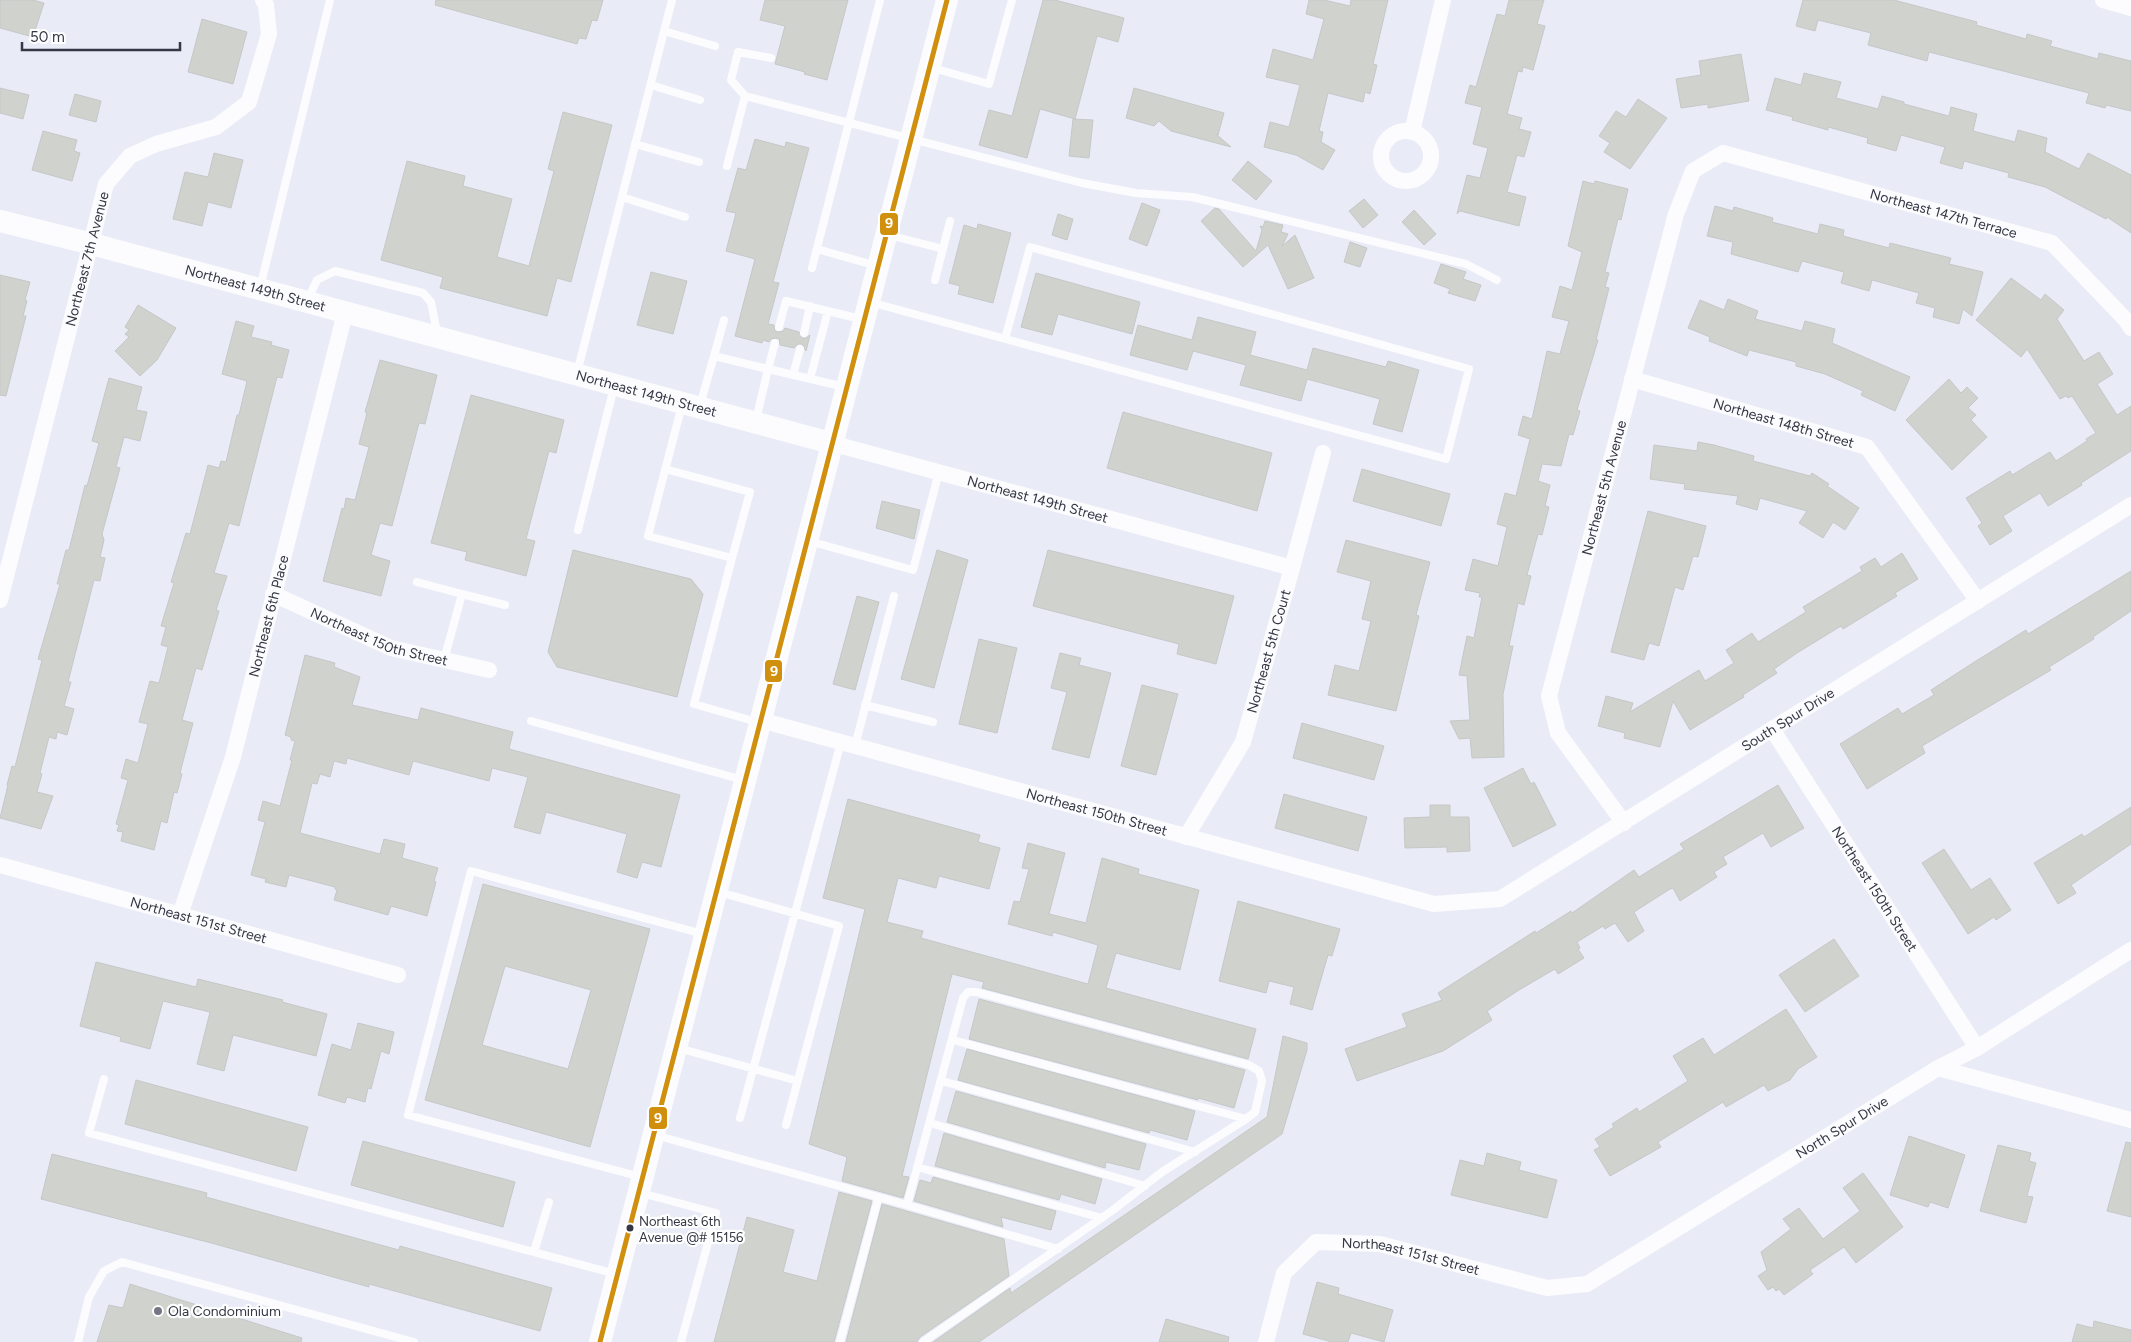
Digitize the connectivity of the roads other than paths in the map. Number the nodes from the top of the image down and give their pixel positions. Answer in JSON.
{"nodes":[{"id":1,"x":263,"y":0,"type":"edge"},
{"id":2,"x":330,"y":0,"type":"edge"},
{"id":3,"x":672,"y":0,"type":"edge"},
{"id":4,"x":880,"y":0,"type":"edge"},
{"id":5,"x":947,"y":0,"type":"edge"},
{"id":6,"x":1012,"y":0,"type":"edge"},
{"id":7,"x":1443,"y":0,"type":"edge"},
{"id":8,"x":2103,"y":0,"type":"edge"},
{"id":9,"x":2131,"y":8,"type":"edge"},
{"id":10,"x":664,"y":31,"type":"junction"},
{"id":11,"x":715,"y":46,"type":"dead end"},
{"id":12,"x":771,"y":58,"type":"dead end"},
{"id":13,"x":929,"y":68,"type":"junction"},
{"id":14,"x":651,"y":85,"type":"junction"},
{"id":15,"x":745,"y":96,"type":"junction"},
{"id":16,"x":700,"y":100,"type":"dead end"},
{"id":17,"x":849,"y":122,"type":"junction"},
{"id":18,"x":1412,"y":132,"type":"dead end"},
{"id":19,"x":911,"y":138,"type":"junction"},
{"id":20,"x":636,"y":144,"type":"junction"},
{"id":21,"x":1723,"y":152,"type":"joint"},
{"id":22,"x":699,"y":162,"type":"dead end"},
{"id":23,"x":727,"y":166,"type":"dead end"},
{"id":24,"x":622,"y":197,"type":"junction"},
{"id":25,"x":685,"y":217,"type":"dead end"},
{"id":26,"x":0,"y":221,"type":"edge"},
{"id":27,"x":950,"y":221,"type":"dead end"},
{"id":28,"x":886,"y":234,"type":"junction"},
{"id":29,"x":92,"y":244,"type":"junction"},
{"id":30,"x":816,"y":249,"type":"junction"},
{"id":31,"x":943,"y":249,"type":"junction"},
{"id":32,"x":877,"y":266,"type":"junction"},
{"id":33,"x":812,"y":268,"type":"dead end"},
{"id":34,"x":935,"y":280,"type":"dead end"},
{"id":35,"x":1497,"y":280,"type":"dead end"},
{"id":36,"x":260,"y":290,"type":"junction"},
{"id":37,"x":306,"y":302,"type":"junction"},
{"id":38,"x":810,"y":306,"type":"junction"},
{"id":39,"x":866,"y":310,"type":"junction"},
{"id":40,"x":828,"y":311,"type":"junction"},
{"id":41,"x":345,"y":313,"type":"junction"},
{"id":42,"x":724,"y":320,"type":"dead end"},
{"id":43,"x":779,"y":327,"type":"dead end"},
{"id":44,"x":2131,"y":328,"type":"edge"},
{"id":45,"x":804,"y":333,"type":"dead end"},
{"id":46,"x":438,"y":338,"type":"junction"},
{"id":47,"x":1005,"y":339,"type":"junction"},
{"id":48,"x":775,"y":343,"type":"dead end"},
{"id":49,"x":800,"y":349,"type":"dead end"},
{"id":50,"x":714,"y":356,"type":"junction"},
{"id":51,"x":768,"y":368,"type":"junction"},
{"id":52,"x":576,"y":375,"type":"junction"},
{"id":53,"x":793,"y":375,"type":"junction"},
{"id":54,"x":810,"y":379,"type":"junction"},
{"id":55,"x":1632,"y":379,"type":"junction"},
{"id":56,"x":614,"y":385,"type":"junction"},
{"id":57,"x":846,"y":387,"type":"junction"},
{"id":58,"x":691,"y":406,"type":"junction"},
{"id":59,"x":756,"y":422,"type":"junction"},
{"id":60,"x":831,"y":443,"type":"junction"},
{"id":61,"x":1322,"y":453,"type":"dead end"},
{"id":62,"x":665,"y":469,"type":"junction"},
{"id":63,"x":939,"y":472,"type":"junction"},
{"id":64,"x":2131,"y":505,"type":"edge"},
{"id":65,"x":578,"y":530,"type":"dead end"},
{"id":66,"x":806,"y":541,"type":"junction"},
{"id":67,"x":732,"y":558,"type":"junction"},
{"id":68,"x":1292,"y":568,"type":"junction"},
{"id":69,"x":417,"y":582,"type":"dead end"},
{"id":70,"x":273,"y":594,"type":"junction"},
{"id":71,"x":462,"y":594,"type":"junction"},
{"id":72,"x":894,"y":596,"type":"dead end"},
{"id":73,"x":0,"y":600,"type":"edge"},
{"id":74,"x":1978,"y":601,"type":"junction"},
{"id":75,"x":505,"y":605,"type":"dead end"},
{"id":76,"x":444,"y":660,"type":"junction"},
{"id":77,"x":489,"y":670,"type":"dead end"},
{"id":78,"x":865,"y":705,"type":"junction"},
{"id":79,"x":531,"y":721,"type":"dead end"},
{"id":80,"x":760,"y":721,"type":"junction"},
{"id":81,"x":933,"y":722,"type":"dead end"},
{"id":82,"x":1772,"y":729,"type":"junction"},
{"id":83,"x":848,"y":744,"type":"junction"},
{"id":84,"x":744,"y":780,"type":"junction"},
{"id":85,"x":1624,"y":823,"type":"junction"},
{"id":86,"x":1186,"y":837,"type":"junction"},
{"id":87,"x":0,"y":865,"type":"edge"},
{"id":88,"x":716,"y":891,"type":"junction"},
{"id":89,"x":1434,"y":904,"type":"joint"},
{"id":90,"x":795,"y":914,"type":"junction"},
{"id":91,"x":180,"y":915,"type":"junction"},
{"id":92,"x":705,"y":935,"type":"junction"},
{"id":93,"x":2131,"y":950,"type":"edge"},
{"id":94,"x":398,"y":976,"type":"dead end"},
{"id":95,"x":953,"y":1040,"type":"junction"},
{"id":96,"x":676,"y":1047,"type":"junction"},
{"id":97,"x":1977,"y":1048,"type":"junction"},
{"id":98,"x":754,"y":1068,"type":"junction"},
{"id":99,"x":1938,"y":1068,"type":"junction"},
{"id":100,"x":104,"y":1079,"type":"dead end"},
{"id":101,"x":798,"y":1081,"type":"junction"},
{"id":102,"x":942,"y":1081,"type":"junction"},
{"id":103,"x":740,"y":1118,"type":"dead end"},
{"id":104,"x":1246,"y":1119,"type":"junction"},
{"id":105,"x":2131,"y":1120,"type":"edge"},
{"id":106,"x":930,"y":1123,"type":"junction"},
{"id":107,"x":786,"y":1125,"type":"dead end"},
{"id":108,"x":654,"y":1135,"type":"junction"},
{"id":109,"x":1195,"y":1152,"type":"junction"},
{"id":110,"x":918,"y":1167,"type":"junction"},
{"id":111,"x":640,"y":1185,"type":"junction"},
{"id":112,"x":1145,"y":1186,"type":"junction"},
{"id":113,"x":878,"y":1199,"type":"junction"},
{"id":114,"x":550,"y":1202,"type":"dead end"},
{"id":115,"x":907,"y":1205,"type":"junction"},
{"id":116,"x":1102,"y":1218,"type":"junction"},
{"id":117,"x":1058,"y":1249,"type":"junction"},
{"id":118,"x":534,"y":1252,"type":"junction"},
{"id":119,"x":618,"y":1274,"type":"junction"},
{"id":120,"x":1547,"y":1288,"type":"joint"},
{"id":121,"x":604,"y":1341,"type":"edge"},
{"id":122,"x":78,"y":1342,"type":"edge"},
{"id":123,"x":414,"y":1342,"type":"edge"},
{"id":124,"x":681,"y":1342,"type":"edge"},
{"id":125,"x":840,"y":1342,"type":"edge"},
{"id":126,"x":923,"y":1342,"type":"edge"},
{"id":127,"x":1266,"y":1342,"type":"edge"}],
"edges":[{"from":1,"to":29,"type":"street","name":"Northeast 7th Avenue"},
{"from":2,"to":36,"type":"lane"},
{"from":3,"to":10,"type":"lane"},
{"from":4,"to":17,"type":"lane"},
{"from":5,"to":13,"type":"main road"},
{"from":6,"to":13,"type":"lane"},
{"from":7,"to":18,"type":"street"},
{"from":8,"to":9,"type":"street"},
{"from":10,"to":11,"type":"lane"},
{"from":10,"to":14,"type":"lane"},
{"from":12,"to":15,"type":"lane"},
{"from":13,"to":19,"type":"main road"},
{"from":14,"to":16,"type":"lane"},
{"from":14,"to":20,"type":"lane"},
{"from":15,"to":17,"type":"lane"},
{"from":15,"to":23,"type":"lane"},
{"from":17,"to":19,"type":"lane"},
{"from":17,"to":30,"type":"lane"},
{"from":19,"to":28,"type":"main road"},
{"from":19,"to":35,"type":"lane"},
{"from":20,"to":22,"type":"lane"},
{"from":20,"to":24,"type":"lane"},
{"from":21,"to":44,"type":"street","name":"Northeast 147th Terrace"},
{"from":21,"to":55,"type":"street","name":"Northeast 5th Avenue"},
{"from":24,"to":25,"type":"lane"},
{"from":24,"to":52,"type":"lane"},
{"from":26,"to":29,"type":"main road","name":"Northeast 149th Street"},
{"from":27,"to":31,"type":"lane"},
{"from":28,"to":31,"type":"lane"},
{"from":28,"to":32,"type":"main road"},
{"from":29,"to":36,"type":"main road","name":"Northeast 149th Street"},
{"from":29,"to":73,"type":"street","name":"Northeast 7th Avenue"},
{"from":30,"to":32,"type":"lane"},
{"from":30,"to":33,"type":"lane"},
{"from":31,"to":34,"type":"lane"},
{"from":32,"to":39,"type":"main road"},
{"from":36,"to":37,"type":"main road","name":"Northeast 149th Street"},
{"from":37,"to":41,"type":"main road","name":"Northeast 149th Street"},
{"from":37,"to":46,"type":"lane"},
{"from":38,"to":40,"type":"lane"},
{"from":38,"to":43,"type":"lane"},
{"from":38,"to":45,"type":"lane"},
{"from":39,"to":40,"type":"lane"},
{"from":39,"to":47,"type":"lane"},
{"from":39,"to":57,"type":"main road"},
{"from":40,"to":54,"type":"lane"},
{"from":41,"to":46,"type":"main road","name":"Northeast 149th Street"},
{"from":41,"to":70,"type":"street","name":"Northeast 6th Place"},
{"from":42,"to":50,"type":"lane"},
{"from":46,"to":52,"type":"main road","name":"Northeast 149th Street"},
{"from":47,"to":47,"type":"lane"},
{"from":48,"to":51,"type":"lane"},
{"from":49,"to":53,"type":"lane"},
{"from":50,"to":51,"type":"lane"},
{"from":50,"to":58,"type":"lane"},
{"from":51,"to":53,"type":"lane"},
{"from":51,"to":59,"type":"lane"},
{"from":52,"to":56,"type":"main road","name":"Northeast 149th Street"},
{"from":53,"to":54,"type":"lane"},
{"from":54,"to":57,"type":"lane"},
{"from":55,"to":74,"type":"street","name":"Northeast 148th Street"},
{"from":55,"to":85,"type":"street","name":"Northeast 5th Avenue"},
{"from":56,"to":58,"type":"main road","name":"Northeast 149th Street"},
{"from":56,"to":65,"type":"lane"},
{"from":57,"to":60,"type":"main road"},
{"from":58,"to":59,"type":"main road","name":"Northeast 149th Street"},
{"from":58,"to":62,"type":"lane"},
{"from":59,"to":60,"type":"main road","name":"Northeast 149th Street"},
{"from":60,"to":63,"type":"street","name":"Northeast 149th Street"},
{"from":60,"to":66,"type":"main road"},
{"from":61,"to":68,"type":"street","name":"Northeast 5th Court"},
{"from":62,"to":67,"type":"lane"},
{"from":62,"to":67,"type":"lane"},
{"from":63,"to":66,"type":"lane"},
{"from":63,"to":68,"type":"street","name":"Northeast 149th Street"},
{"from":64,"to":74,"type":"street","name":"South Spur Drive"},
{"from":66,"to":80,"type":"main road"},
{"from":67,"to":80,"type":"lane"},
{"from":68,"to":86,"type":"street","name":"Northeast 5th Court"},
{"from":69,"to":71,"type":"lane"},
{"from":70,"to":76,"type":"street","name":"Northeast 150th Street"},
{"from":70,"to":91,"type":"street","name":"Northeast 6th Place"},
{"from":71,"to":75,"type":"lane"},
{"from":71,"to":76,"type":"lane"},
{"from":72,"to":78,"type":"lane"},
{"from":74,"to":82,"type":"street","name":"South Spur Drive"},
{"from":76,"to":77,"type":"street","name":"Northeast 150th Street"},
{"from":78,"to":81,"type":"lane"},
{"from":78,"to":83,"type":"lane"},
{"from":79,"to":84,"type":"lane"},
{"from":80,"to":83,"type":"street","name":"Northeast 150th Street"},
{"from":80,"to":84,"type":"main road"},
{"from":82,"to":85,"type":"street","name":"South Spur Drive"},
{"from":82,"to":97,"type":"street","name":"Northeast 150th Street"},
{"from":83,"to":86,"type":"street","name":"Northeast 150th Street"},
{"from":83,"to":90,"type":"lane"},
{"from":84,"to":88,"type":"main road"},
{"from":85,"to":89,"type":"street","name":"South Spur Drive"},
{"from":86,"to":89,"type":"street","name":"Northeast 150th Street"},
{"from":87,"to":91,"type":"street","name":"Northeast 151st Street"},
{"from":88,"to":90,"type":"lane"},
{"from":88,"to":92,"type":"main road"},
{"from":90,"to":98,"type":"lane"},
{"from":90,"to":101,"type":"lane"},
{"from":91,"to":94,"type":"street","name":"Northeast 151st Street"},
{"from":92,"to":96,"type":"main road"},
{"from":92,"to":111,"type":"lane"},
{"from":93,"to":97,"type":"street","name":"North Spur Drive"},
{"from":95,"to":102,"type":"lane"},
{"from":95,"to":104,"type":"lane"},
{"from":95,"to":104,"type":"lane"},
{"from":96,"to":98,"type":"lane"},
{"from":96,"to":108,"type":"main road"},
{"from":97,"to":99,"type":"street","name":"North Spur Drive"},
{"from":98,"to":101,"type":"lane"},
{"from":98,"to":103,"type":"lane"},
{"from":99,"to":105,"type":"street"},
{"from":99,"to":120,"type":"street","name":"North Spur Drive"},
{"from":100,"to":118,"type":"lane"},
{"from":101,"to":107,"type":"lane"},
{"from":102,"to":106,"type":"lane"},
{"from":102,"to":109,"type":"lane"},
{"from":104,"to":109,"type":"lane"},
{"from":106,"to":110,"type":"lane"},
{"from":106,"to":112,"type":"lane"},
{"from":108,"to":111,"type":"main road"},
{"from":108,"to":113,"type":"lane"},
{"from":109,"to":112,"type":"lane"},
{"from":110,"to":115,"type":"lane"},
{"from":110,"to":116,"type":"lane"},
{"from":111,"to":119,"type":"main road"},
{"from":111,"to":124,"type":"lane"},
{"from":112,"to":116,"type":"lane"},
{"from":113,"to":115,"type":"lane"},
{"from":113,"to":125,"type":"lane"},
{"from":114,"to":118,"type":"lane"},
{"from":115,"to":117,"type":"lane"},
{"from":116,"to":117,"type":"lane"},
{"from":117,"to":126,"type":"lane"},
{"from":118,"to":119,"type":"lane"},
{"from":119,"to":121,"type":"main road"},
{"from":120,"to":127,"type":"street","name":"Northeast 151st Street"},
{"from":122,"to":123,"type":"lane"}]}
